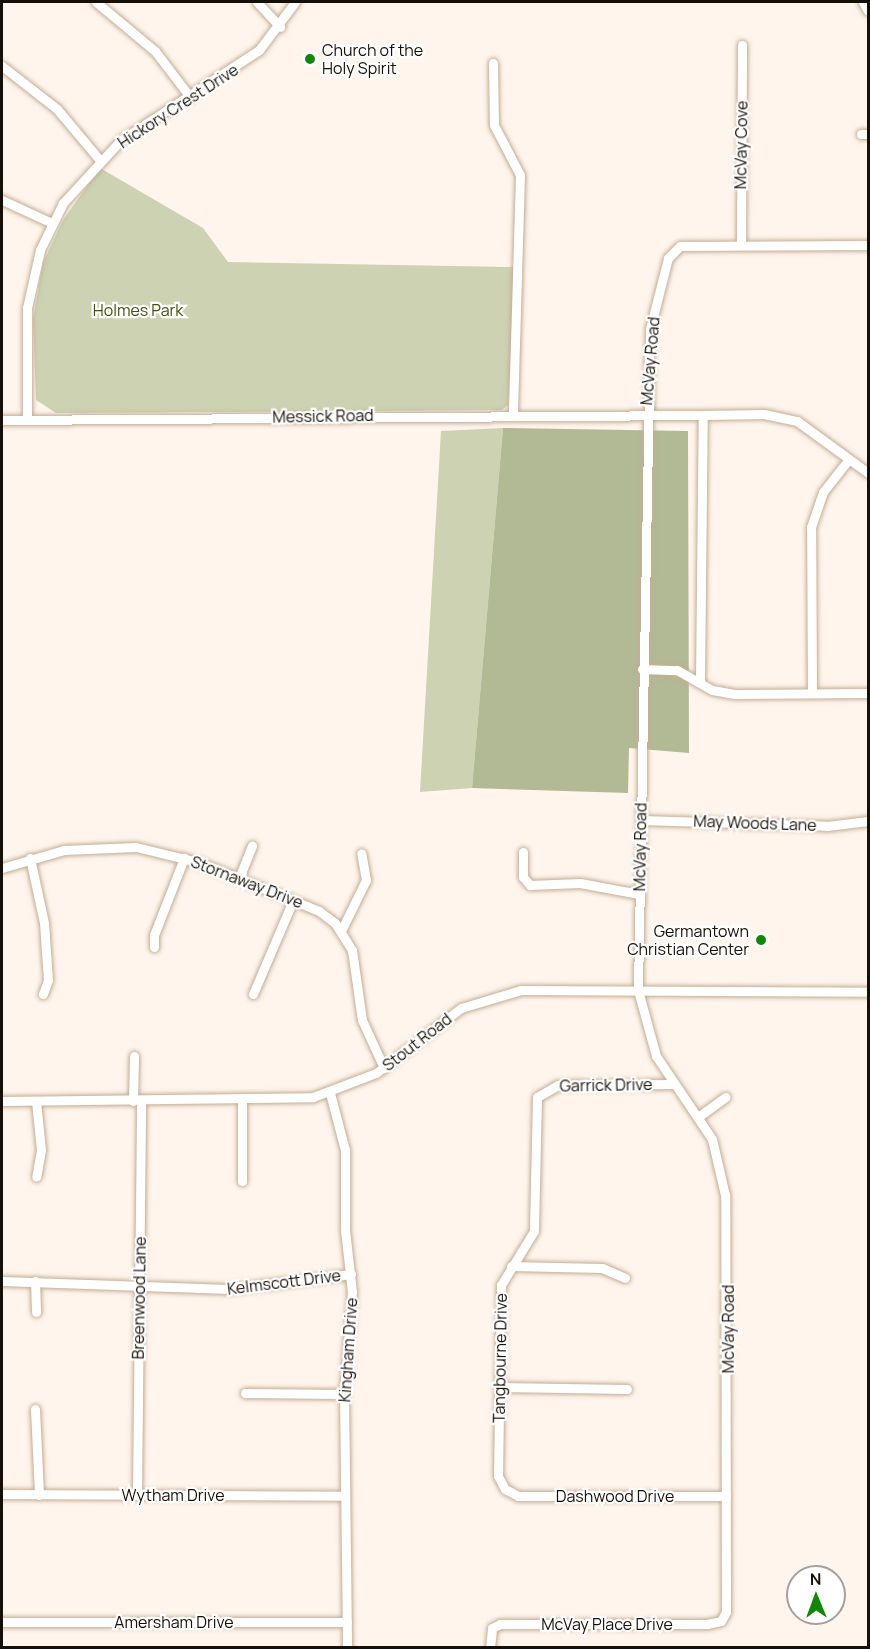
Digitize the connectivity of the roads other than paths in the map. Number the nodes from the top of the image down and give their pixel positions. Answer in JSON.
{"nodes":[{"id":1,"x":96,"y":2,"type":"edge"},
{"id":2,"x":257,"y":2,"type":"edge"},
{"id":3,"x":295,"y":2,"type":"edge"},
{"id":4,"x":863,"y":2,"type":"edge"},
{"id":5,"x":868,"y":11,"type":"edge"},
{"id":6,"x":280,"y":27,"type":"junction"},
{"id":7,"x":742,"y":45,"type":"dead end"},
{"id":8,"x":493,"y":63,"type":"dead end"},
{"id":9,"x":2,"y":66,"type":"edge"},
{"id":10,"x":190,"y":97,"type":"junction"},
{"id":11,"x":99,"y":159,"type":"junction"},
{"id":12,"x":2,"y":200,"type":"edge"},
{"id":13,"x":52,"y":223,"type":"junction"},
{"id":14,"x":741,"y":245,"type":"junction"},
{"id":15,"x":868,"y":245,"type":"edge"},
{"id":16,"x":513,"y":414,"type":"junction"},
{"id":17,"x":704,"y":415,"type":"junction"},
{"id":18,"x":645,"y":418,"type":"junction"},
{"id":19,"x":27,"y":419,"type":"junction"},
{"id":20,"x":2,"y":420,"type":"edge"},
{"id":21,"x":849,"y":459,"type":"junction"},
{"id":22,"x":868,"y":473,"type":"edge"},
{"id":23,"x":642,"y":669,"type":"junction"},
{"id":24,"x":700,"y":680,"type":"junction"},
{"id":25,"x":812,"y":693,"type":"junction"},
{"id":26,"x":868,"y":693,"type":"edge"},
{"id":27,"x":641,"y":820,"type":"junction"},
{"id":28,"x":868,"y":821,"type":"edge"},
{"id":29,"x":252,"y":845,"type":"dead end"},
{"id":30,"x":523,"y":852,"type":"dead end"},
{"id":31,"x":361,"y":853,"type":"dead end"},
{"id":32,"x":30,"y":858,"type":"junction"},
{"id":33,"x":184,"y":858,"type":"junction"},
{"id":34,"x":2,"y":868,"type":"edge"},
{"id":35,"x":239,"y":878,"type":"junction"},
{"id":36,"x":639,"y":894,"type":"junction"},
{"id":37,"x":293,"y":900,"type":"junction"},
{"id":38,"x":341,"y":931,"type":"junction"},
{"id":39,"x":154,"y":947,"type":"dead end"},
{"id":40,"x":638,"y":990,"type":"junction"},
{"id":41,"x":868,"y":992,"type":"edge"},
{"id":42,"x":43,"y":994,"type":"dead end"},
{"id":43,"x":253,"y":994,"type":"dead end"},
{"id":44,"x":134,"y":1056,"type":"dead end"},
{"id":45,"x":384,"y":1068,"type":"junction"},
{"id":46,"x":673,"y":1084,"type":"junction"},
{"id":47,"x":541,"y":1092,"type":"joint"},
{"id":48,"x":330,"y":1093,"type":"junction"},
{"id":49,"x":726,"y":1097,"type":"dead end"},
{"id":50,"x":2,"y":1101,"type":"edge"},
{"id":51,"x":36,"y":1101,"type":"junction"},
{"id":52,"x":137,"y":1101,"type":"junction"},
{"id":53,"x":242,"y":1101,"type":"junction"},
{"id":54,"x":699,"y":1117,"type":"junction"},
{"id":55,"x":36,"y":1177,"type":"dead end"},
{"id":56,"x":242,"y":1181,"type":"dead end"},
{"id":57,"x":512,"y":1266,"type":"junction"},
{"id":58,"x":351,"y":1274,"type":"junction"},
{"id":59,"x":625,"y":1278,"type":"dead end"},
{"id":60,"x":2,"y":1281,"type":"edge"},
{"id":61,"x":36,"y":1281,"type":"junction"},
{"id":62,"x":138,"y":1289,"type":"junction"},
{"id":63,"x":36,"y":1312,"type":"dead end"},
{"id":64,"x":499,"y":1387,"type":"junction"},
{"id":65,"x":627,"y":1389,"type":"dead end"},
{"id":66,"x":245,"y":1393,"type":"dead end"},
{"id":67,"x":344,"y":1394,"type":"junction"},
{"id":68,"x":34,"y":1409,"type":"dead end"},
{"id":69,"x":505,"y":1489,"type":"joint"},
{"id":70,"x":2,"y":1494,"type":"edge"},
{"id":71,"x":39,"y":1495,"type":"junction"},
{"id":72,"x":137,"y":1495,"type":"junction"},
{"id":73,"x":344,"y":1496,"type":"junction"},
{"id":74,"x":726,"y":1496,"type":"junction"},
{"id":75,"x":721,"y":1621,"type":"joint"},
{"id":76,"x":2,"y":1622,"type":"edge"},
{"id":77,"x":347,"y":1622,"type":"junction"},
{"id":78,"x":347,"y":1647,"type":"edge"},
{"id":79,"x":490,"y":1647,"type":"edge"}],
"edges":[{"from":1,"to":10,"type":"street"},
{"from":2,"to":6,"type":"street"},
{"from":3,"to":6,"type":"street","name":"Hickory Crest Drive"},
{"from":4,"to":5,"type":"street"},
{"from":6,"to":10,"type":"street","name":"Hickory Crest Drive"},
{"from":7,"to":14,"type":"street","name":"McVay Cove"},
{"from":8,"to":16,"type":"street"},
{"from":9,"to":11,"type":"street"},
{"from":10,"to":11,"type":"street","name":"Hickory Crest Drive"},
{"from":11,"to":13,"type":"street","name":"Hickory Crest Drive"},
{"from":12,"to":13,"type":"street"},
{"from":13,"to":19,"type":"street","name":"Hickory Crest Drive"},
{"from":14,"to":15,"type":"street","name":"McVay Road"},
{"from":14,"to":18,"type":"street","name":"McVay Road"},
{"from":16,"to":18,"type":"street","name":"Messick Road"},
{"from":16,"to":19,"type":"street","name":"Messick Road"},
{"from":17,"to":18,"type":"street","name":"Messick Road"},
{"from":17,"to":21,"type":"street","name":"Messick Road"},
{"from":17,"to":24,"type":"street"},
{"from":18,"to":23,"type":"street","name":"McVay Road"},
{"from":19,"to":20,"type":"street","name":"Messick Road"},
{"from":21,"to":22,"type":"street","name":"Messick Road"},
{"from":21,"to":25,"type":"street"},
{"from":23,"to":24,"type":"street"},
{"from":23,"to":27,"type":"street","name":"McVay Road"},
{"from":24,"to":25,"type":"street"},
{"from":25,"to":26,"type":"street"},
{"from":27,"to":28,"type":"street","name":"May Woods Lane"},
{"from":27,"to":36,"type":"street","name":"McVay Road"},
{"from":29,"to":35,"type":"street"},
{"from":30,"to":36,"type":"street"},
{"from":31,"to":38,"type":"street"},
{"from":32,"to":33,"type":"street","name":"Stornaway Drive"},
{"from":32,"to":34,"type":"street","name":"Stornaway Drive"},
{"from":32,"to":42,"type":"street"},
{"from":33,"to":35,"type":"street","name":"Stornaway Drive"},
{"from":33,"to":39,"type":"street"},
{"from":35,"to":37,"type":"street","name":"Stornaway Drive"},
{"from":36,"to":40,"type":"street","name":"McVay Road"},
{"from":37,"to":38,"type":"street","name":"Stornaway Drive"},
{"from":37,"to":43,"type":"street"},
{"from":38,"to":45,"type":"street","name":"Stornaway Drive"},
{"from":40,"to":41,"type":"street","name":"Stout Road"},
{"from":40,"to":45,"type":"street","name":"Stout Road"},
{"from":40,"to":46,"type":"street","name":"McVay Road"},
{"from":44,"to":52,"type":"street","name":"Breenwood Lane"},
{"from":45,"to":48,"type":"street","name":"Stout Road"},
{"from":46,"to":47,"type":"street","name":"Garrick Drive"},
{"from":46,"to":54,"type":"street","name":"McVay Road"},
{"from":47,"to":57,"type":"street","name":"Tangbourne Drive"},
{"from":48,"to":53,"type":"street","name":"Stout Road"},
{"from":48,"to":58,"type":"street","name":"Kingham Drive"},
{"from":49,"to":54,"type":"street"},
{"from":50,"to":51,"type":"street","name":"Stout Road"},
{"from":51,"to":52,"type":"street","name":"Stout Road"},
{"from":51,"to":55,"type":"street"},
{"from":52,"to":53,"type":"street","name":"Stout Road"},
{"from":52,"to":62,"type":"street","name":"Breenwood Lane"},
{"from":53,"to":56,"type":"street"},
{"from":54,"to":74,"type":"street","name":"McVay Road"},
{"from":57,"to":59,"type":"street"},
{"from":57,"to":64,"type":"street","name":"Tangbourne Drive"},
{"from":58,"to":62,"type":"street","name":"Kelmscott Drive"},
{"from":58,"to":67,"type":"street","name":"Kingham Drive"},
{"from":60,"to":61,"type":"street","name":"Kelmscott Drive"},
{"from":61,"to":62,"type":"street","name":"Kelmscott Drive"},
{"from":61,"to":63,"type":"street"},
{"from":62,"to":72,"type":"street","name":"Breenwood Lane"},
{"from":64,"to":65,"type":"street"},
{"from":64,"to":69,"type":"street","name":"Tangbourne Drive"},
{"from":66,"to":67,"type":"street"},
{"from":67,"to":73,"type":"street","name":"Kingham Drive"},
{"from":68,"to":71,"type":"street"},
{"from":69,"to":74,"type":"street","name":"Dashwood Drive"},
{"from":70,"to":71,"type":"street","name":"Wytham Drive"},
{"from":71,"to":72,"type":"street","name":"Wytham Drive"},
{"from":72,"to":73,"type":"street","name":"Wytham Drive"},
{"from":73,"to":77,"type":"street","name":"Kingham Drive"},
{"from":74,"to":75,"type":"street","name":"McVay Road"},
{"from":75,"to":79,"type":"street","name":"McVay Place Drive"},
{"from":76,"to":77,"type":"street","name":"Amersham Drive"},
{"from":77,"to":78,"type":"street","name":"Kingham Drive"}]}
